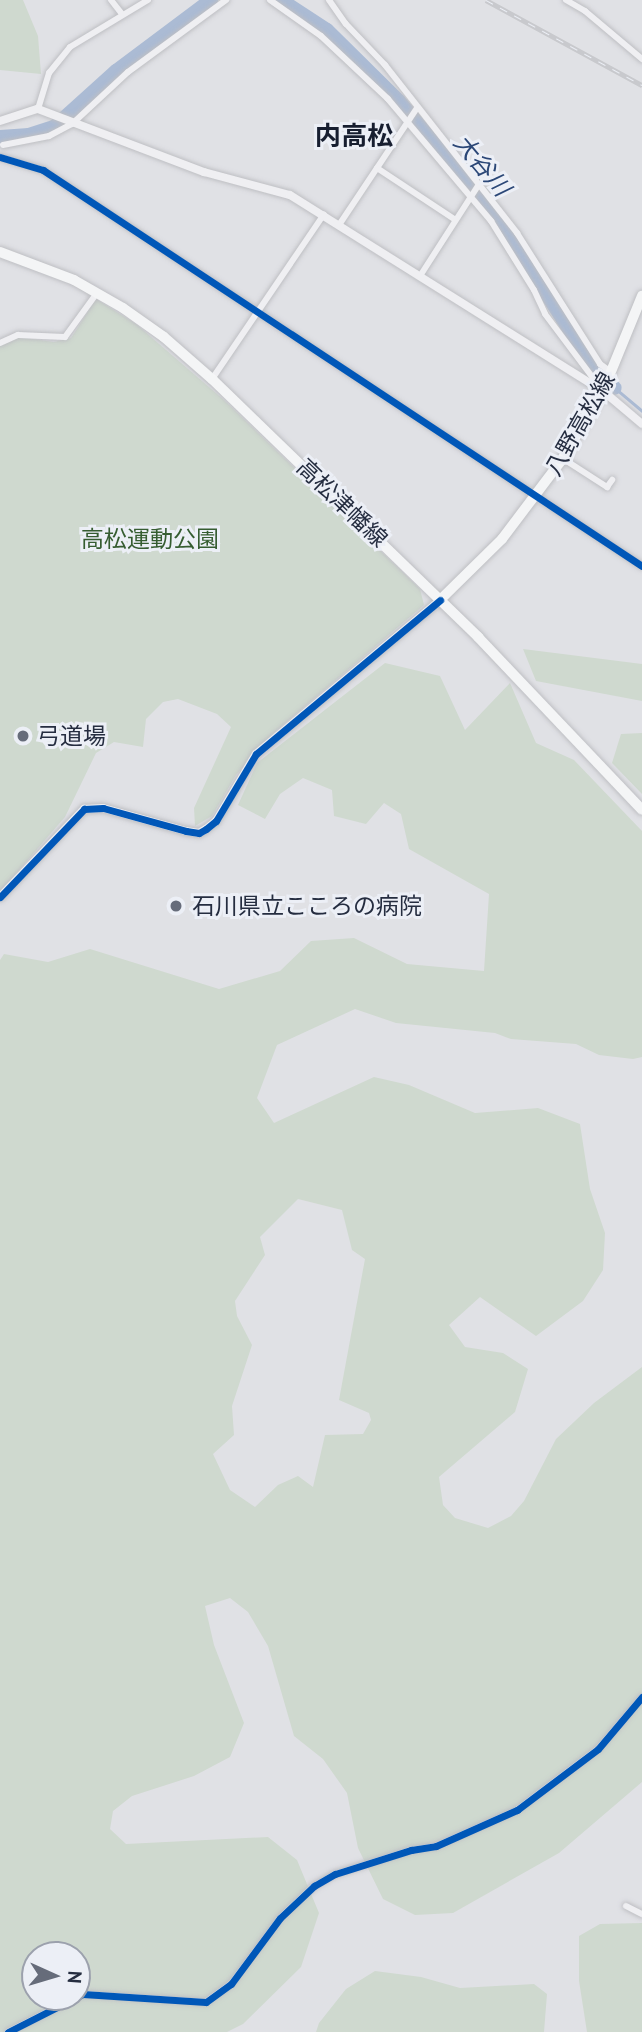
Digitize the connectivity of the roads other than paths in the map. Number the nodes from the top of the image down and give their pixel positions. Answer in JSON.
{"nodes":[{"id":1,"x":111,"y":0,"type":"edge"},
{"id":2,"x":148,"y":0,"type":"edge"},
{"id":3,"x":226,"y":0,"type":"edge"},
{"id":4,"x":270,"y":0,"type":"edge"},
{"id":5,"x":329,"y":0,"type":"edge"},
{"id":6,"x":566,"y":0,"type":"edge"},
{"id":7,"x":121,"y":14,"type":"junction"},
{"id":8,"x":642,"y":59,"type":"edge"},
{"id":9,"x":38,"y":109,"type":"junction"},
{"id":10,"x":416,"y":109,"type":"junction"},
{"id":11,"x":0,"y":121,"type":"edge"},
{"id":12,"x":73,"y":121,"type":"junction"},
{"id":13,"x":408,"y":123,"type":"junction"},
{"id":14,"x":3,"y":145,"type":"dead end"},
{"id":15,"x":0,"y":157,"type":"edge"},
{"id":16,"x":377,"y":169,"type":"junction"},
{"id":17,"x":478,"y":185,"type":"junction"},
{"id":18,"x":471,"y":196,"type":"junction"},
{"id":19,"x":324,"y":214,"type":"junction"},
{"id":20,"x":454,"y":219,"type":"junction"},
{"id":21,"x":339,"y":225,"type":"junction"},
{"id":22,"x":0,"y":252,"type":"edge"},
{"id":23,"x":421,"y":276,"type":"junction"},
{"id":24,"x":97,"y":293,"type":"junction"},
{"id":25,"x":642,"y":296,"type":"edge"},
{"id":26,"x":257,"y":312,"type":"junction"},
{"id":27,"x":0,"y":343,"type":"edge"},
{"id":28,"x":212,"y":379,"type":"junction"},
{"id":29,"x":607,"y":382,"type":"junction"},
{"id":30,"x":642,"y":424,"type":"edge"},
{"id":31,"x":562,"y":458,"type":"junction"},
{"id":32,"x":612,"y":480,"type":"dead end"},
{"id":33,"x":536,"y":497,"type":"junction"},
{"id":34,"x":642,"y":566,"type":"edge"},
{"id":35,"x":440,"y":600,"type":"junction"},
{"id":36,"x":642,"y":810,"type":"edge"},
{"id":37,"x":0,"y":897,"type":"edge"},
{"id":38,"x":642,"y":1697,"type":"edge"},
{"id":39,"x":626,"y":1906,"type":"dead end"},
{"id":40,"x":642,"y":1914,"type":"edge"},
{"id":41,"x":8,"y":2032,"type":"edge"}],
"edges":[{"from":1,"to":7,"type":"street"},
{"from":2,"to":7,"type":"street"},
{"from":3,"to":12,"type":"street"},
{"from":4,"to":13,"type":"street"},
{"from":5,"to":10,"type":"street"},
{"from":6,"to":8,"type":"street"},
{"from":7,"to":9,"type":"street"},
{"from":9,"to":11,"type":"street"},
{"from":9,"to":12,"type":"street"},
{"from":10,"to":13,"type":"street"},
{"from":10,"to":17,"type":"street"},
{"from":12,"to":14,"type":"street"},
{"from":12,"to":19,"type":"street"},
{"from":13,"to":16,"type":"street"},
{"from":13,"to":18,"type":"street"},
{"from":15,"to":26,"type":"street"},
{"from":16,"to":20,"type":"street"},
{"from":16,"to":21,"type":"street"},
{"from":17,"to":18,"type":"street"},
{"from":17,"to":29,"type":"street"},
{"from":18,"to":20,"type":"street"},
{"from":18,"to":29,"type":"street"},
{"from":19,"to":21,"type":"street"},
{"from":19,"to":26,"type":"street"},
{"from":20,"to":23,"type":"street"},
{"from":21,"to":23,"type":"street"},
{"from":22,"to":24,"type":"main road","name":"高松津幡線"},
{"from":23,"to":29,"type":"street"},
{"from":24,"to":27,"type":"street"},
{"from":24,"to":28,"type":"main road","name":"高松津幡線"},
{"from":25,"to":29,"type":"main road","name":"八野高松線"},
{"from":26,"to":28,"type":"street"},
{"from":26,"to":33,"type":"street"},
{"from":28,"to":35,"type":"main road","name":"高松津幡線"},
{"from":29,"to":30,"type":"street"},
{"from":29,"to":31,"type":"main road","name":"八野高松線"},
{"from":31,"to":32,"type":"street"},
{"from":31,"to":33,"type":"main road","name":"八野高松線"},
{"from":33,"to":34,"type":"street"},
{"from":33,"to":35,"type":"main road","name":"八野高松線"},
{"from":35,"to":36,"type":"main road","name":"高松津幡線"},
{"from":35,"to":37,"type":"street"},
{"from":38,"to":41,"type":"street"},
{"from":39,"to":40,"type":"street"}]}
